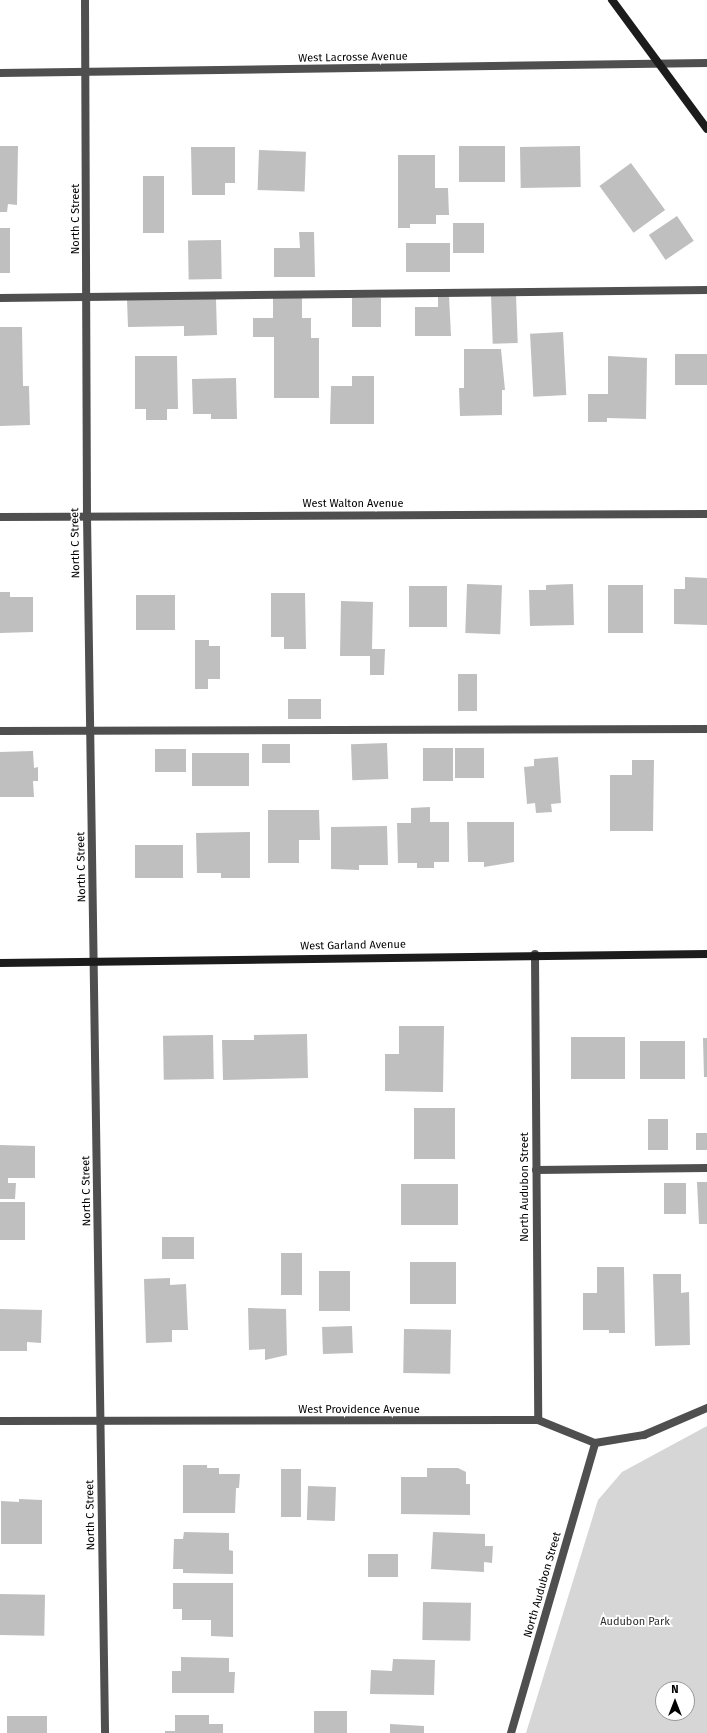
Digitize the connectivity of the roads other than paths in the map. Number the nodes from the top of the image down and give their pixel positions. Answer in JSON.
{"nodes":[{"id":1,"x":85,"y":0,"type":"edge"},
{"id":2,"x":612,"y":0,"type":"edge"},
{"id":3,"x":660,"y":64,"type":"junction"},
{"id":4,"x":707,"y":64,"type":"edge"},
{"id":5,"x":87,"y":72,"type":"junction"},
{"id":6,"x":0,"y":74,"type":"edge"},
{"id":7,"x":707,"y":129,"type":"edge"},
{"id":8,"x":707,"y":290,"type":"edge"},
{"id":9,"x":86,"y":297,"type":"junction"},
{"id":10,"x":0,"y":298,"type":"edge"},
{"id":11,"x":707,"y":514,"type":"edge"},
{"id":12,"x":87,"y":516,"type":"junction"},
{"id":13,"x":0,"y":517,"type":"edge"},
{"id":14,"x":90,"y":729,"type":"junction"},
{"id":15,"x":707,"y":729,"type":"edge"},
{"id":16,"x":0,"y":731,"type":"edge"},
{"id":17,"x":535,"y":954,"type":"junction"},
{"id":18,"x":707,"y":954,"type":"edge"},
{"id":19,"x":95,"y":962,"type":"junction"},
{"id":20,"x":0,"y":963,"type":"edge"},
{"id":21,"x":707,"y":1168,"type":"edge"},
{"id":22,"x":536,"y":1170,"type":"junction"},
{"id":23,"x":707,"y":1408,"type":"edge"},
{"id":24,"x":538,"y":1420,"type":"junction"},
{"id":25,"x":0,"y":1422,"type":"edge"},
{"id":26,"x":101,"y":1422,"type":"junction"},
{"id":27,"x":595,"y":1443,"type":"junction"},
{"id":28,"x":105,"y":1733,"type":"edge"},
{"id":29,"x":511,"y":1733,"type":"edge"}],
"edges":[{"from":1,"to":5,"type":"street","name":"North C Street"},
{"from":2,"to":3,"type":"street"},
{"from":3,"to":4,"type":"street","name":"West Lacrosse Avenue"},
{"from":3,"to":5,"type":"street","name":"West Lacrosse Avenue"},
{"from":3,"to":7,"type":"street"},
{"from":5,"to":6,"type":"street","name":"West Lacrosse Avenue"},
{"from":5,"to":9,"type":"street","name":"North C Street"},
{"from":8,"to":9,"type":"street"},
{"from":9,"to":10,"type":"street"},
{"from":9,"to":12,"type":"street","name":"North C Street"},
{"from":11,"to":12,"type":"street","name":"West Walton Avenue"},
{"from":12,"to":13,"type":"street","name":"West Walton Avenue"},
{"from":12,"to":14,"type":"street","name":"North C Street"},
{"from":14,"to":15,"type":"street"},
{"from":14,"to":16,"type":"street"},
{"from":14,"to":19,"type":"street","name":"North C Street"},
{"from":17,"to":18,"type":"street","name":"West Garland Avenue"},
{"from":17,"to":19,"type":"street","name":"West Garland Avenue"},
{"from":17,"to":22,"type":"street","name":"North Audubon Street"},
{"from":19,"to":20,"type":"street","name":"West Garland Avenue"},
{"from":19,"to":26,"type":"street","name":"North C Street"},
{"from":21,"to":22,"type":"street"},
{"from":22,"to":24,"type":"street","name":"North Audubon Street"},
{"from":23,"to":27,"type":"street"},
{"from":24,"to":26,"type":"street","name":"West Providence Avenue"},
{"from":24,"to":27,"type":"street","name":"West Providence Avenue"},
{"from":25,"to":26,"type":"street","name":"West Providence Avenue"},
{"from":26,"to":28,"type":"street","name":"North C Street"},
{"from":27,"to":29,"type":"street","name":"North Audubon Street"}]}
